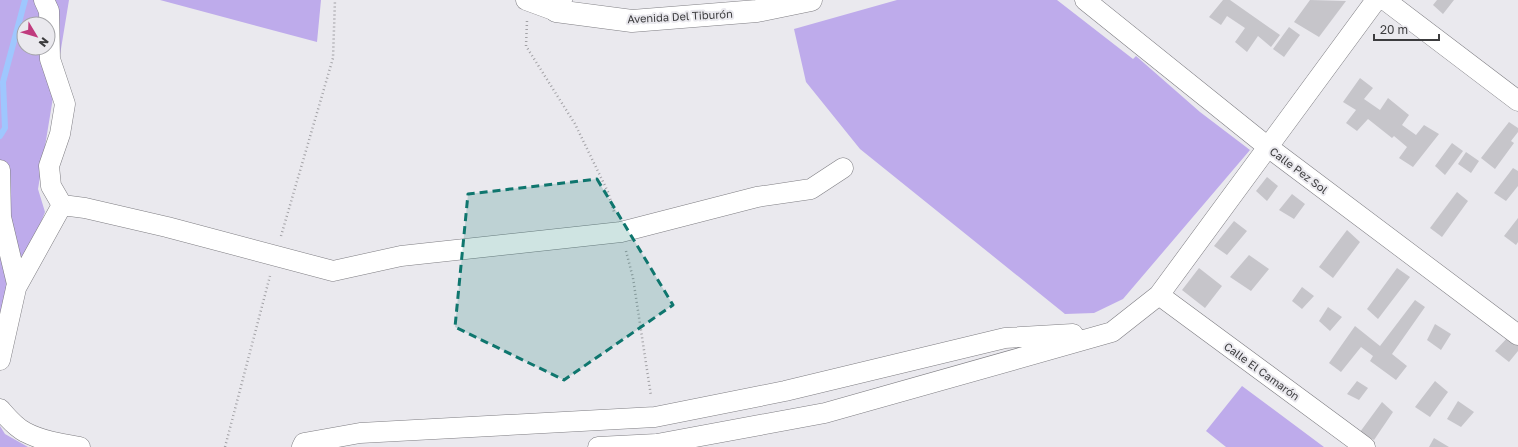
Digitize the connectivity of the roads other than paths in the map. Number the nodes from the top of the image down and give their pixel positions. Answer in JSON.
{"nodes":[{"id":1,"x":44,"y":0,"type":"edge"},
{"id":2,"x":527,"y":0,"type":"edge"},
{"id":3,"x":811,"y":0,"type":"edge"},
{"id":4,"x":1085,"y":0,"type":"edge"},
{"id":5,"x":1376,"y":0,"type":"edge"},
{"id":6,"x":1384,"y":0,"type":"edge"},
{"id":7,"x":559,"y":6,"type":"edge"},
{"id":8,"x":1518,"y":100,"type":"edge"},
{"id":9,"x":1268,"y":147,"type":"junction"},
{"id":10,"x":843,"y":168,"type":"dead end"},
{"id":11,"x":0,"y":170,"type":"edge"},
{"id":12,"x":62,"y":205,"type":"junction"},
{"id":13,"x":16,"y":288,"type":"junction"},
{"id":14,"x":1159,"y":295,"type":"junction"},
{"id":15,"x":1109,"y":332,"type":"junction"},
{"id":16,"x":1518,"y":335,"type":"edge"},
{"id":17,"x":0,"y":360,"type":"edge"},
{"id":18,"x":0,"y":408,"type":"edge"},
{"id":19,"x":80,"y":447,"type":"edge"},
{"id":20,"x":302,"y":447,"type":"edge"},
{"id":21,"x":598,"y":447,"type":"edge"},
{"id":22,"x":1365,"y":447,"type":"edge"}],
"edges":[{"from":1,"to":12,"type":"street"},
{"from":2,"to":7,"type":"street","name":"Avenida Del Tiburón"},
{"from":3,"to":7,"type":"street","name":"Avenida Del Tiburón"},
{"from":4,"to":9,"type":"street","name":"Calle Pez Sol"},
{"from":5,"to":9,"type":"street"},
{"from":6,"to":8,"type":"street"},
{"from":9,"to":14,"type":"street"},
{"from":9,"to":16,"type":"street","name":"Calle Pez Sol"},
{"from":10,"to":12,"type":"street"},
{"from":11,"to":13,"type":"street"},
{"from":12,"to":13,"type":"street"},
{"from":13,"to":17,"type":"street"},
{"from":14,"to":15,"type":"street"},
{"from":14,"to":22,"type":"street","name":"Calle El Camarón"},
{"from":15,"to":20,"type":"street"},
{"from":15,"to":21,"type":"street"},
{"from":18,"to":19,"type":"street"}]}
